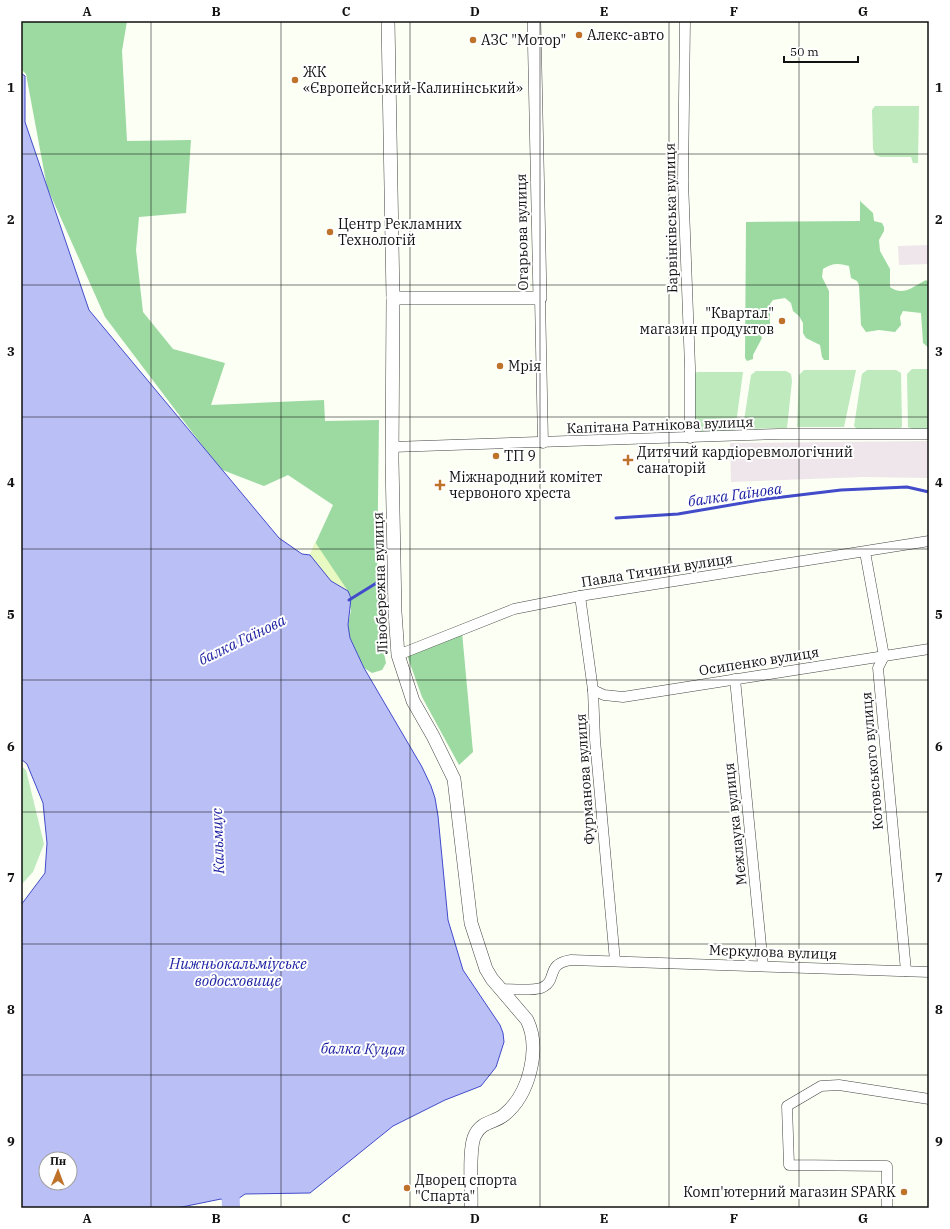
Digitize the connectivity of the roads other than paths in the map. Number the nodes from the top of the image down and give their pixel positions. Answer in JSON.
{"nodes":[{"id":1,"x":388,"y":21,"type":"edge"},
{"id":2,"x":534,"y":21,"type":"edge"},
{"id":3,"x":685,"y":21,"type":"edge"},
{"id":4,"x":393,"y":298,"type":"junction"},
{"id":5,"x":540,"y":298,"type":"junction"},
{"id":6,"x":929,"y":434,"type":"edge"},
{"id":7,"x":690,"y":438,"type":"junction"},
{"id":8,"x":543,"y":443,"type":"junction"},
{"id":9,"x":392,"y":447,"type":"junction"},
{"id":10,"x":929,"y":541,"type":"edge"},
{"id":11,"x":865,"y":552,"type":"junction"},
{"id":12,"x":580,"y":596,"type":"junction"},
{"id":13,"x":929,"y":649,"type":"edge"},
{"id":14,"x":398,"y":655,"type":"junction"},
{"id":15,"x":884,"y":656,"type":"junction"},
{"id":16,"x":734,"y":679,"type":"junction"},
{"id":17,"x":593,"y":690,"type":"junction"},
{"id":18,"x":615,"y":961,"type":"junction"},
{"id":19,"x":763,"y":966,"type":"junction"},
{"id":20,"x":906,"y":971,"type":"junction"},
{"id":21,"x":929,"y":972,"type":"edge"},
{"id":22,"x":500,"y":989,"type":"junction"},
{"id":23,"x":929,"y":1098,"type":"edge"},
{"id":24,"x":472,"y":1208,"type":"edge"},
{"id":25,"x":887,"y":1208,"type":"edge"}],
"edges":[{"from":1,"to":4,"type":"street","name":"Лівобережна вулиця"},
{"from":2,"to":5,"type":"street","name":"Огарьова вулиця"},
{"from":3,"to":7,"type":"street","name":"Барвінківська вулиця"},
{"from":4,"to":5,"type":"street"},
{"from":4,"to":9,"type":"street","name":"Лівобережна вулиця"},
{"from":5,"to":8,"type":"street","name":"Огарьова вулиця"},
{"from":6,"to":7,"type":"street","name":"Капітана Ратнікова вулиця"},
{"from":7,"to":8,"type":"street","name":"Капітана Ратнікова вулиця"},
{"from":8,"to":9,"type":"street","name":"Капітана Ратнікова вулиця"},
{"from":9,"to":14,"type":"street","name":"Лівобережна вулиця"},
{"from":10,"to":11,"type":"street","name":"Павла Тичини вулиця"},
{"from":11,"to":12,"type":"street","name":"Павла Тичини вулиця"},
{"from":11,"to":15,"type":"street","name":"Котовського вулиця"},
{"from":12,"to":14,"type":"street","name":"Павла Тичини вулиця"},
{"from":12,"to":17,"type":"street","name":"Фурманова вулиця"},
{"from":13,"to":15,"type":"street","name":"Осипенко вулиця"},
{"from":14,"to":22,"type":"street","name":"Лівобережна вулиця"},
{"from":15,"to":16,"type":"street","name":"Осипенко вулиця"},
{"from":15,"to":20,"type":"street","name":"Котовського вулиця"},
{"from":16,"to":17,"type":"street","name":"Осипенко вулиця"},
{"from":16,"to":19,"type":"street","name":"Межлаука вулиця"},
{"from":17,"to":18,"type":"street","name":"Фурманова вулиця"},
{"from":18,"to":19,"type":"street","name":"Мєркулова вулиця"},
{"from":18,"to":22,"type":"street","name":"Мєркулова вулиця"},
{"from":19,"to":20,"type":"street","name":"Мєркулова вулиця"},
{"from":20,"to":21,"type":"street","name":"Мєркулова вулиця"},
{"from":22,"to":24,"type":"street","name":"Лівобережна вулиця"},
{"from":23,"to":25,"type":"street"}]}
